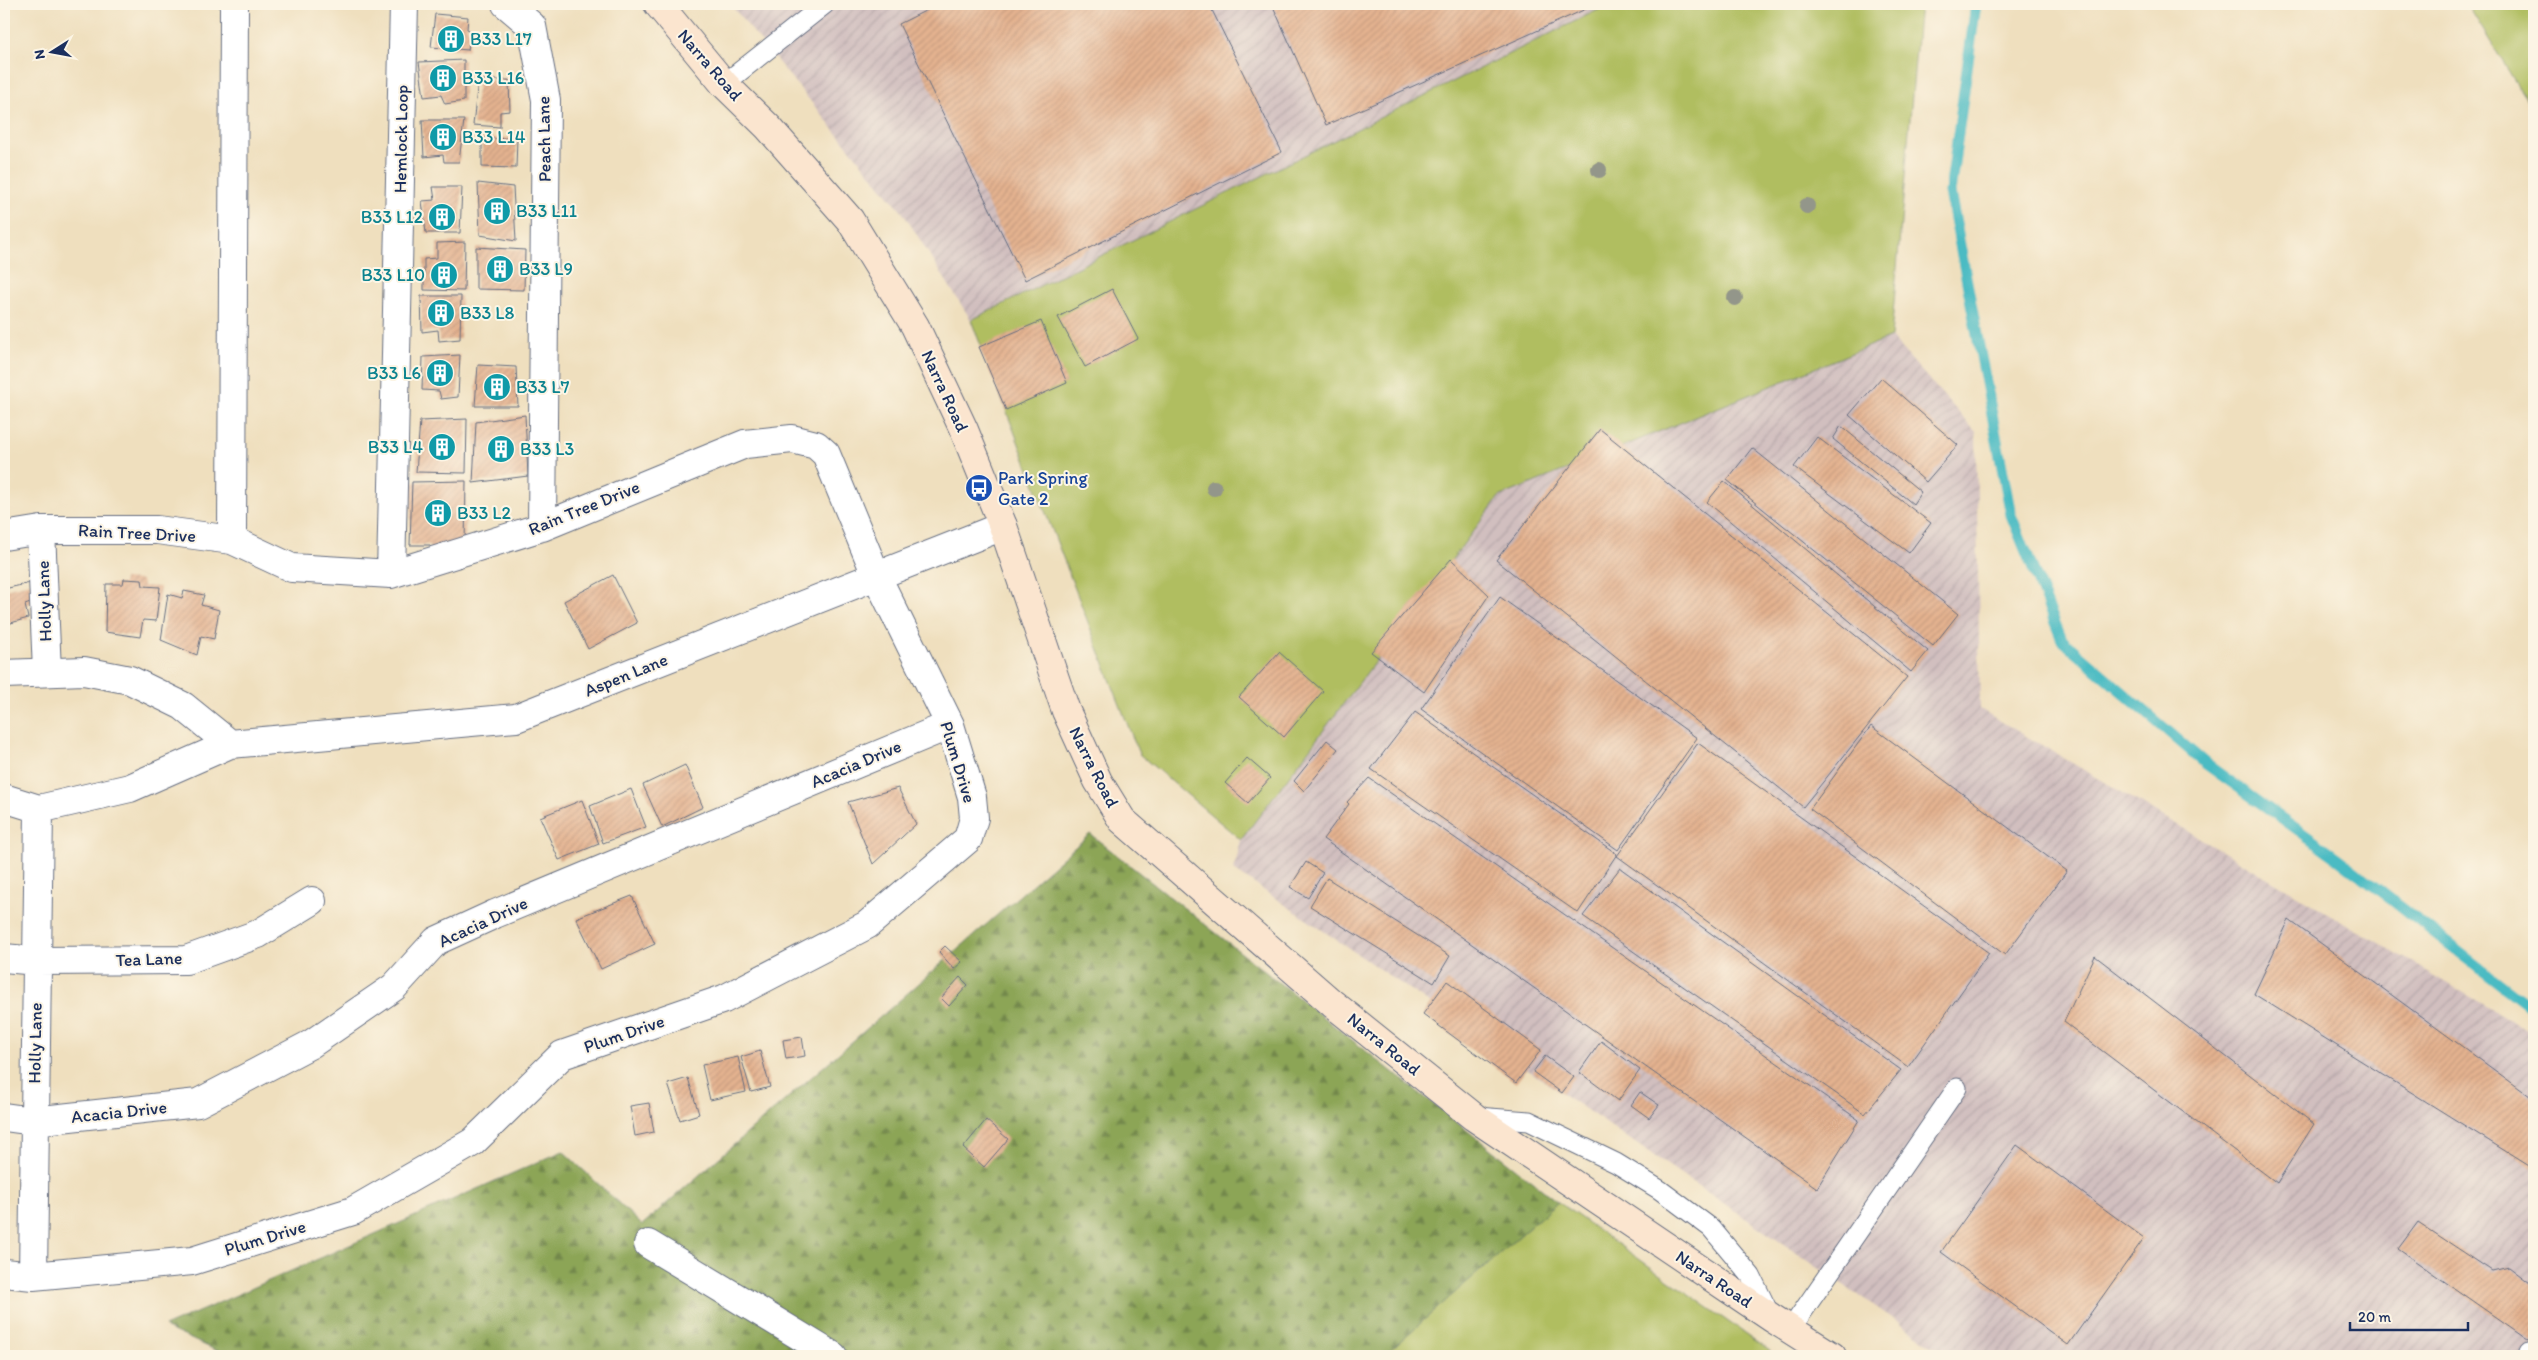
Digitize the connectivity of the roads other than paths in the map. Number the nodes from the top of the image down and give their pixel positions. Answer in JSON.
{"nodes":[{"id":1,"x":234,"y":4,"type":"edge"},
{"id":2,"x":404,"y":4,"type":"edge"},
{"id":3,"x":506,"y":4,"type":"edge"},
{"id":4,"x":658,"y":4,"type":"edge"},
{"id":5,"x":825,"y":4,"type":"edge"},
{"id":6,"x":724,"y":84,"type":"junction"},
{"id":7,"x":1003,"y":526,"type":"junction"},
{"id":8,"x":542,"y":527,"type":"junction"},
{"id":9,"x":41,"y":530,"type":"junction"},
{"id":10,"x":4,"y":536,"type":"edge"},
{"id":11,"x":232,"y":540,"type":"junction"},
{"id":12,"x":391,"y":574,"type":"junction"},
{"id":13,"x":876,"y":575,"type":"junction"},
{"id":14,"x":47,"y":672,"type":"junction"},
{"id":15,"x":4,"y":674,"type":"edge"},
{"id":16,"x":950,"y":725,"type":"junction"},
{"id":17,"x":230,"y":744,"type":"junction"},
{"id":18,"x":4,"y":798,"type":"edge"},
{"id":19,"x":38,"y":809,"type":"junction"},
{"id":20,"x":312,"y":901,"type":"dead end"},
{"id":21,"x":4,"y":958,"type":"edge"},
{"id":22,"x":37,"y":961,"type":"junction"},
{"id":23,"x":1957,"y":1088,"type":"dead end"},
{"id":24,"x":4,"y":1117,"type":"edge"},
{"id":25,"x":1474,"y":1117,"type":"junction"},
{"id":26,"x":34,"y":1122,"type":"junction"},
{"id":27,"x":648,"y":1244,"type":"dead end"},
{"id":28,"x":4,"y":1273,"type":"edge"},
{"id":29,"x":33,"y":1276,"type":"junction"},
{"id":30,"x":1781,"y":1324,"type":"junction"},
{"id":31,"x":833,"y":1356,"type":"edge"},
{"id":32,"x":1832,"y":1356,"type":"edge"}],
"edges":[{"from":1,"to":11,"type":"street"},
{"from":2,"to":12,"type":"street","name":"Hemlock Loop"},
{"from":3,"to":8,"type":"street","name":"Peach Lane"},
{"from":4,"to":6,"type":"street","name":"Narra Road"},
{"from":5,"to":6,"type":"lane"},
{"from":6,"to":7,"type":"street","name":"Narra Road"},
{"from":7,"to":13,"type":"street","name":"Aspen Lane"},
{"from":7,"to":25,"type":"street","name":"Narra Road"},
{"from":8,"to":12,"type":"street","name":"Rain Tree Drive"},
{"from":8,"to":13,"type":"street","name":"Rain Tree Drive"},
{"from":9,"to":10,"type":"street","name":"Rain Tree Drive"},
{"from":9,"to":11,"type":"street","name":"Rain Tree Drive"},
{"from":9,"to":14,"type":"street","name":"Holly Lane"},
{"from":11,"to":12,"type":"street","name":"Rain Tree Drive"},
{"from":13,"to":16,"type":"street","name":"Plum Drive"},
{"from":13,"to":17,"type":"street","name":"Aspen Lane"},
{"from":14,"to":15,"type":"street"},
{"from":14,"to":17,"type":"street"},
{"from":16,"to":26,"type":"street","name":"Acacia Drive"},
{"from":16,"to":29,"type":"street","name":"Plum Drive"},
{"from":17,"to":19,"type":"street","name":"Aspen Lane"},
{"from":18,"to":19,"type":"street"},
{"from":19,"to":22,"type":"street","name":"Holly Lane"},
{"from":20,"to":22,"type":"street","name":"Tea Lane"},
{"from":21,"to":22,"type":"street","name":"Tea Lane"},
{"from":22,"to":26,"type":"street","name":"Holly Lane"},
{"from":23,"to":30,"type":"lane"},
{"from":24,"to":26,"type":"street","name":"Acacia Drive"},
{"from":25,"to":30,"type":"street","name":"Narra Road"},
{"from":25,"to":30,"type":"lane"},
{"from":26,"to":29,"type":"street","name":"Holly Lane"},
{"from":27,"to":31,"type":"street"},
{"from":28,"to":29,"type":"street","name":"Plum Drive"},
{"from":30,"to":32,"type":"street","name":"Narra Road"}]}
